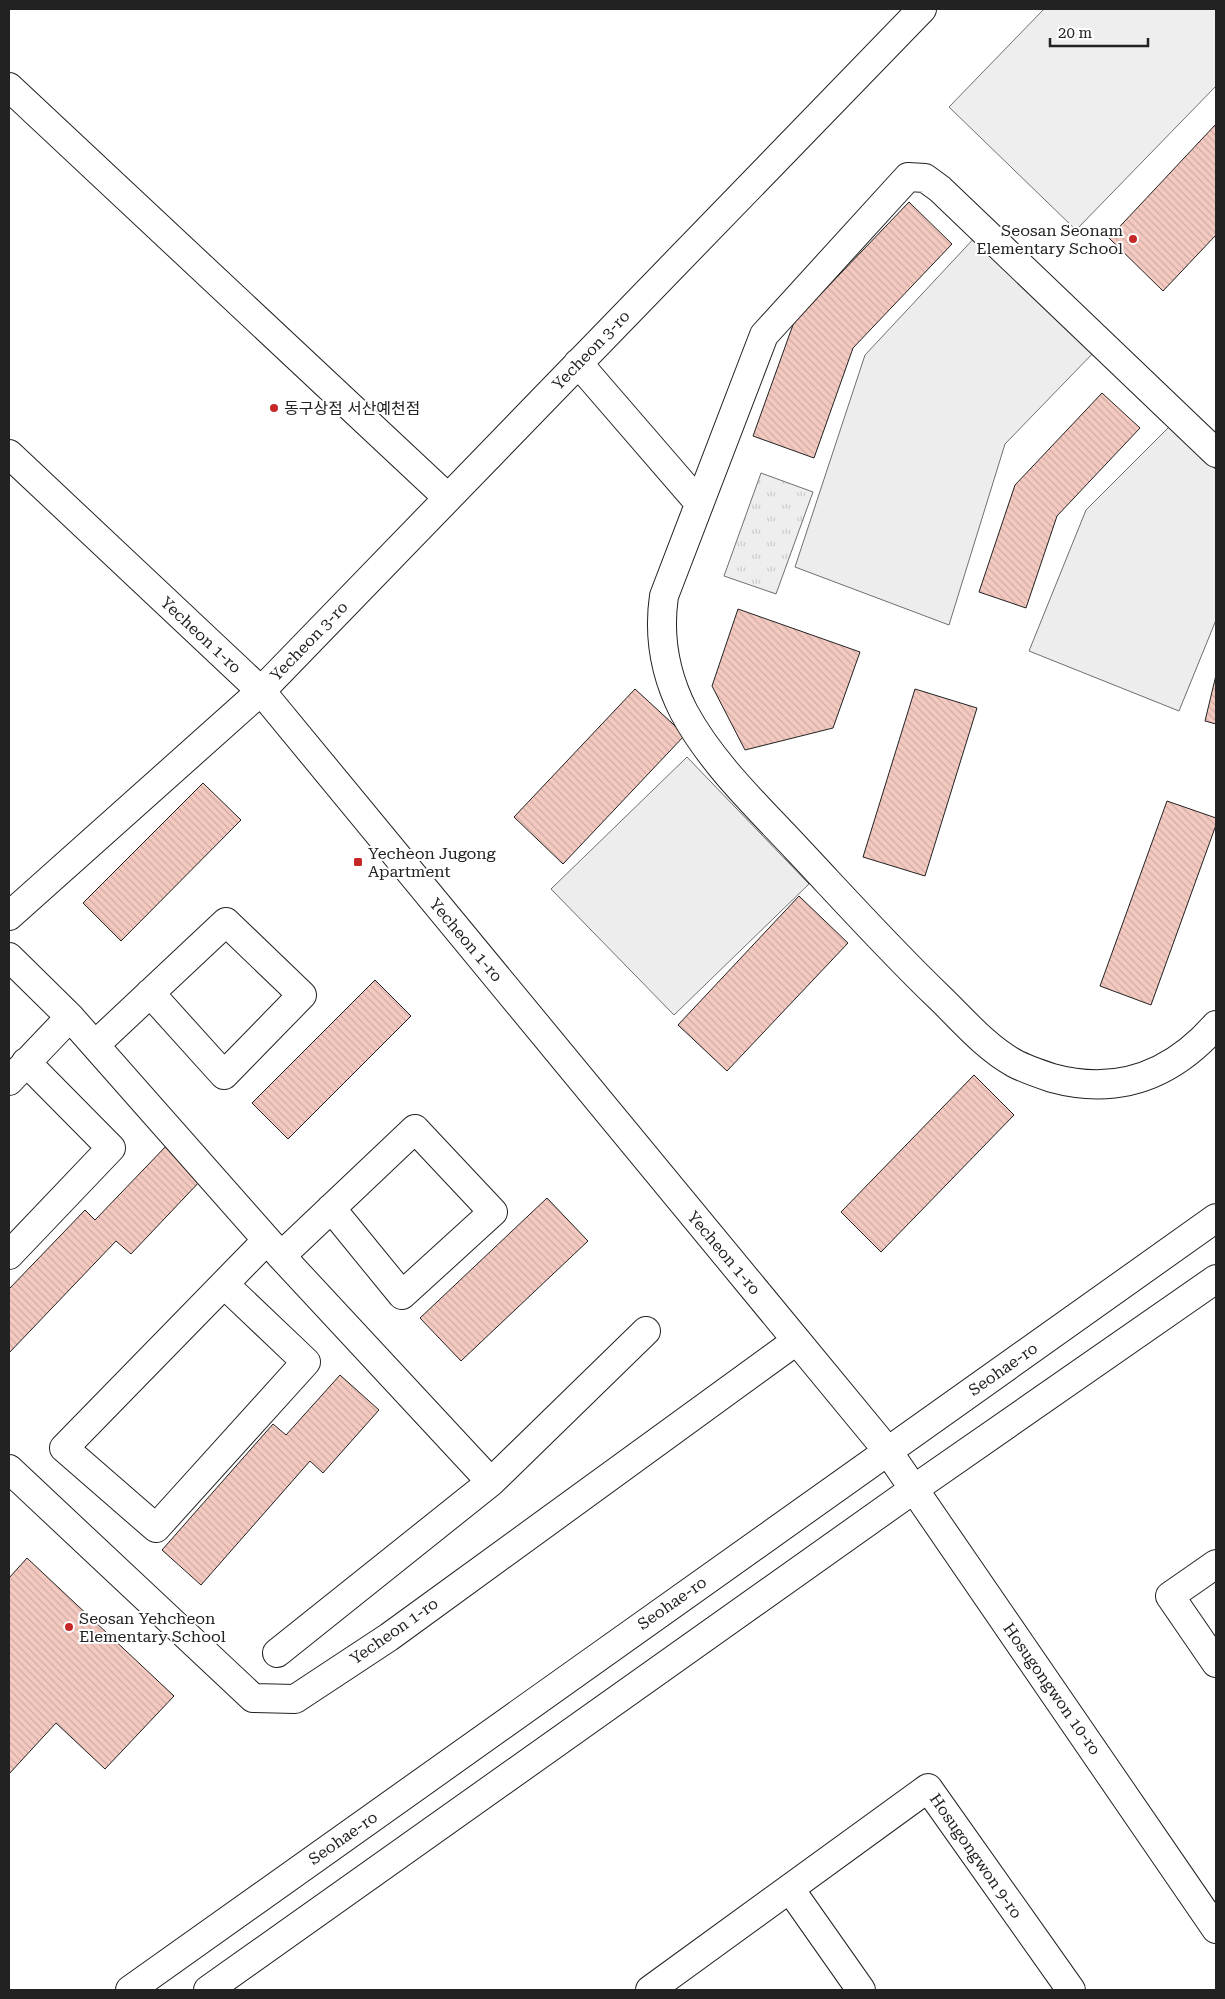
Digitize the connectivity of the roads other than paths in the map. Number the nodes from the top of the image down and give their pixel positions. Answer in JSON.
{"nodes":[{"id":1,"x":922,"y":9,"type":"edge"},
{"id":2,"x":9,"y":87,"type":"edge"},
{"id":3,"x":578,"y":363,"type":"junction"},
{"id":4,"x":1216,"y":453,"type":"edge"},
{"id":5,"x":9,"y":454,"type":"edge"},
{"id":6,"x":448,"y":498,"type":"junction"},
{"id":7,"x":699,"y":503,"type":"junction"},
{"id":8,"x":260,"y":691,"type":"junction"},
{"id":9,"x":9,"y":916,"type":"edge"},
{"id":10,"x":9,"y":957,"type":"edge"},
{"id":11,"x":150,"y":993,"type":"junction"},
{"id":12,"x":70,"y":1016,"type":"junction"},
{"id":13,"x":1216,"y":1025,"type":"edge"},
{"id":14,"x":94,"y":1045,"type":"junction"},
{"id":15,"x":18,"y":1071,"type":"edge"},
{"id":16,"x":331,"y":1208,"type":"junction"},
{"id":17,"x":1216,"y":1218,"type":"edge"},
{"id":18,"x":274,"y":1248,"type":"junction"},
{"id":19,"x":9,"y":1254,"type":"edge"},
{"id":20,"x":1216,"y":1279,"type":"edge"},
{"id":21,"x":224,"y":1284,"type":"junction"},
{"id":22,"x":646,"y":1331,"type":"dead end"},
{"id":23,"x":796,"y":1341,"type":"junction"},
{"id":24,"x":887,"y":1450,"type":"junction"},
{"id":25,"x":491,"y":1482,"type":"junction"},
{"id":26,"x":14,"y":1484,"type":"edge"},
{"id":27,"x":914,"y":1489,"type":"junction"},
{"id":28,"x":1216,"y":1564,"type":"edge"},
{"id":29,"x":277,"y":1653,"type":"dead end"},
{"id":30,"x":1216,"y":1664,"type":"edge"},
{"id":31,"x":790,"y":1889,"type":"junction"},
{"id":32,"x":1216,"y":1929,"type":"edge"},
{"id":33,"x":130,"y":1990,"type":"edge"},
{"id":34,"x":208,"y":1990,"type":"edge"},
{"id":35,"x":650,"y":1990,"type":"edge"},
{"id":36,"x":861,"y":1990,"type":"edge"},
{"id":37,"x":1071,"y":1990,"type":"edge"}],
"edges":[{"from":1,"to":3,"type":"street","name":"Yecheon 3-ro"},
{"from":2,"to":6,"type":"street"},
{"from":3,"to":6,"type":"street","name":"Yecheon 3-ro"},
{"from":3,"to":7,"type":"street"},
{"from":4,"to":7,"type":"street"},
{"from":5,"to":8,"type":"street","name":"Yecheon 1-ro"},
{"from":6,"to":8,"type":"street","name":"Yecheon 3-ro"},
{"from":7,"to":13,"type":"street"},
{"from":8,"to":9,"type":"street","name":"Yecheon 3-ro"},
{"from":8,"to":23,"type":"street","name":"Yecheon 1-ro"},
{"from":10,"to":12,"type":"street"},
{"from":11,"to":11,"type":"street"},
{"from":11,"to":14,"type":"street"},
{"from":12,"to":14,"type":"street"},
{"from":12,"to":15,"type":"street"},
{"from":14,"to":18,"type":"street"},
{"from":15,"to":19,"type":"street"},
{"from":16,"to":16,"type":"street"},
{"from":16,"to":18,"type":"street"},
{"from":17,"to":24,"type":"street","name":"Seohae-ro"},
{"from":18,"to":21,"type":"street"},
{"from":18,"to":25,"type":"street"},
{"from":20,"to":27,"type":"street"},
{"from":21,"to":21,"type":"street"},
{"from":22,"to":25,"type":"street"},
{"from":23,"to":24,"type":"street","name":"Yecheon 1-ro"},
{"from":23,"to":26,"type":"street","name":"Yecheon 1-ro"},
{"from":24,"to":27,"type":"street","name":"Hosugongwon 10-ro"},
{"from":24,"to":33,"type":"street","name":"Seohae-ro"},
{"from":25,"to":29,"type":"street"},
{"from":27,"to":32,"type":"street","name":"Hosugongwon 10-ro"},
{"from":27,"to":34,"type":"street"},
{"from":28,"to":30,"type":"street"},
{"from":31,"to":35,"type":"street","name":"Hosugongwon 9-ro"},
{"from":31,"to":36,"type":"street"},
{"from":31,"to":37,"type":"street","name":"Hosugongwon 9-ro"}]}
